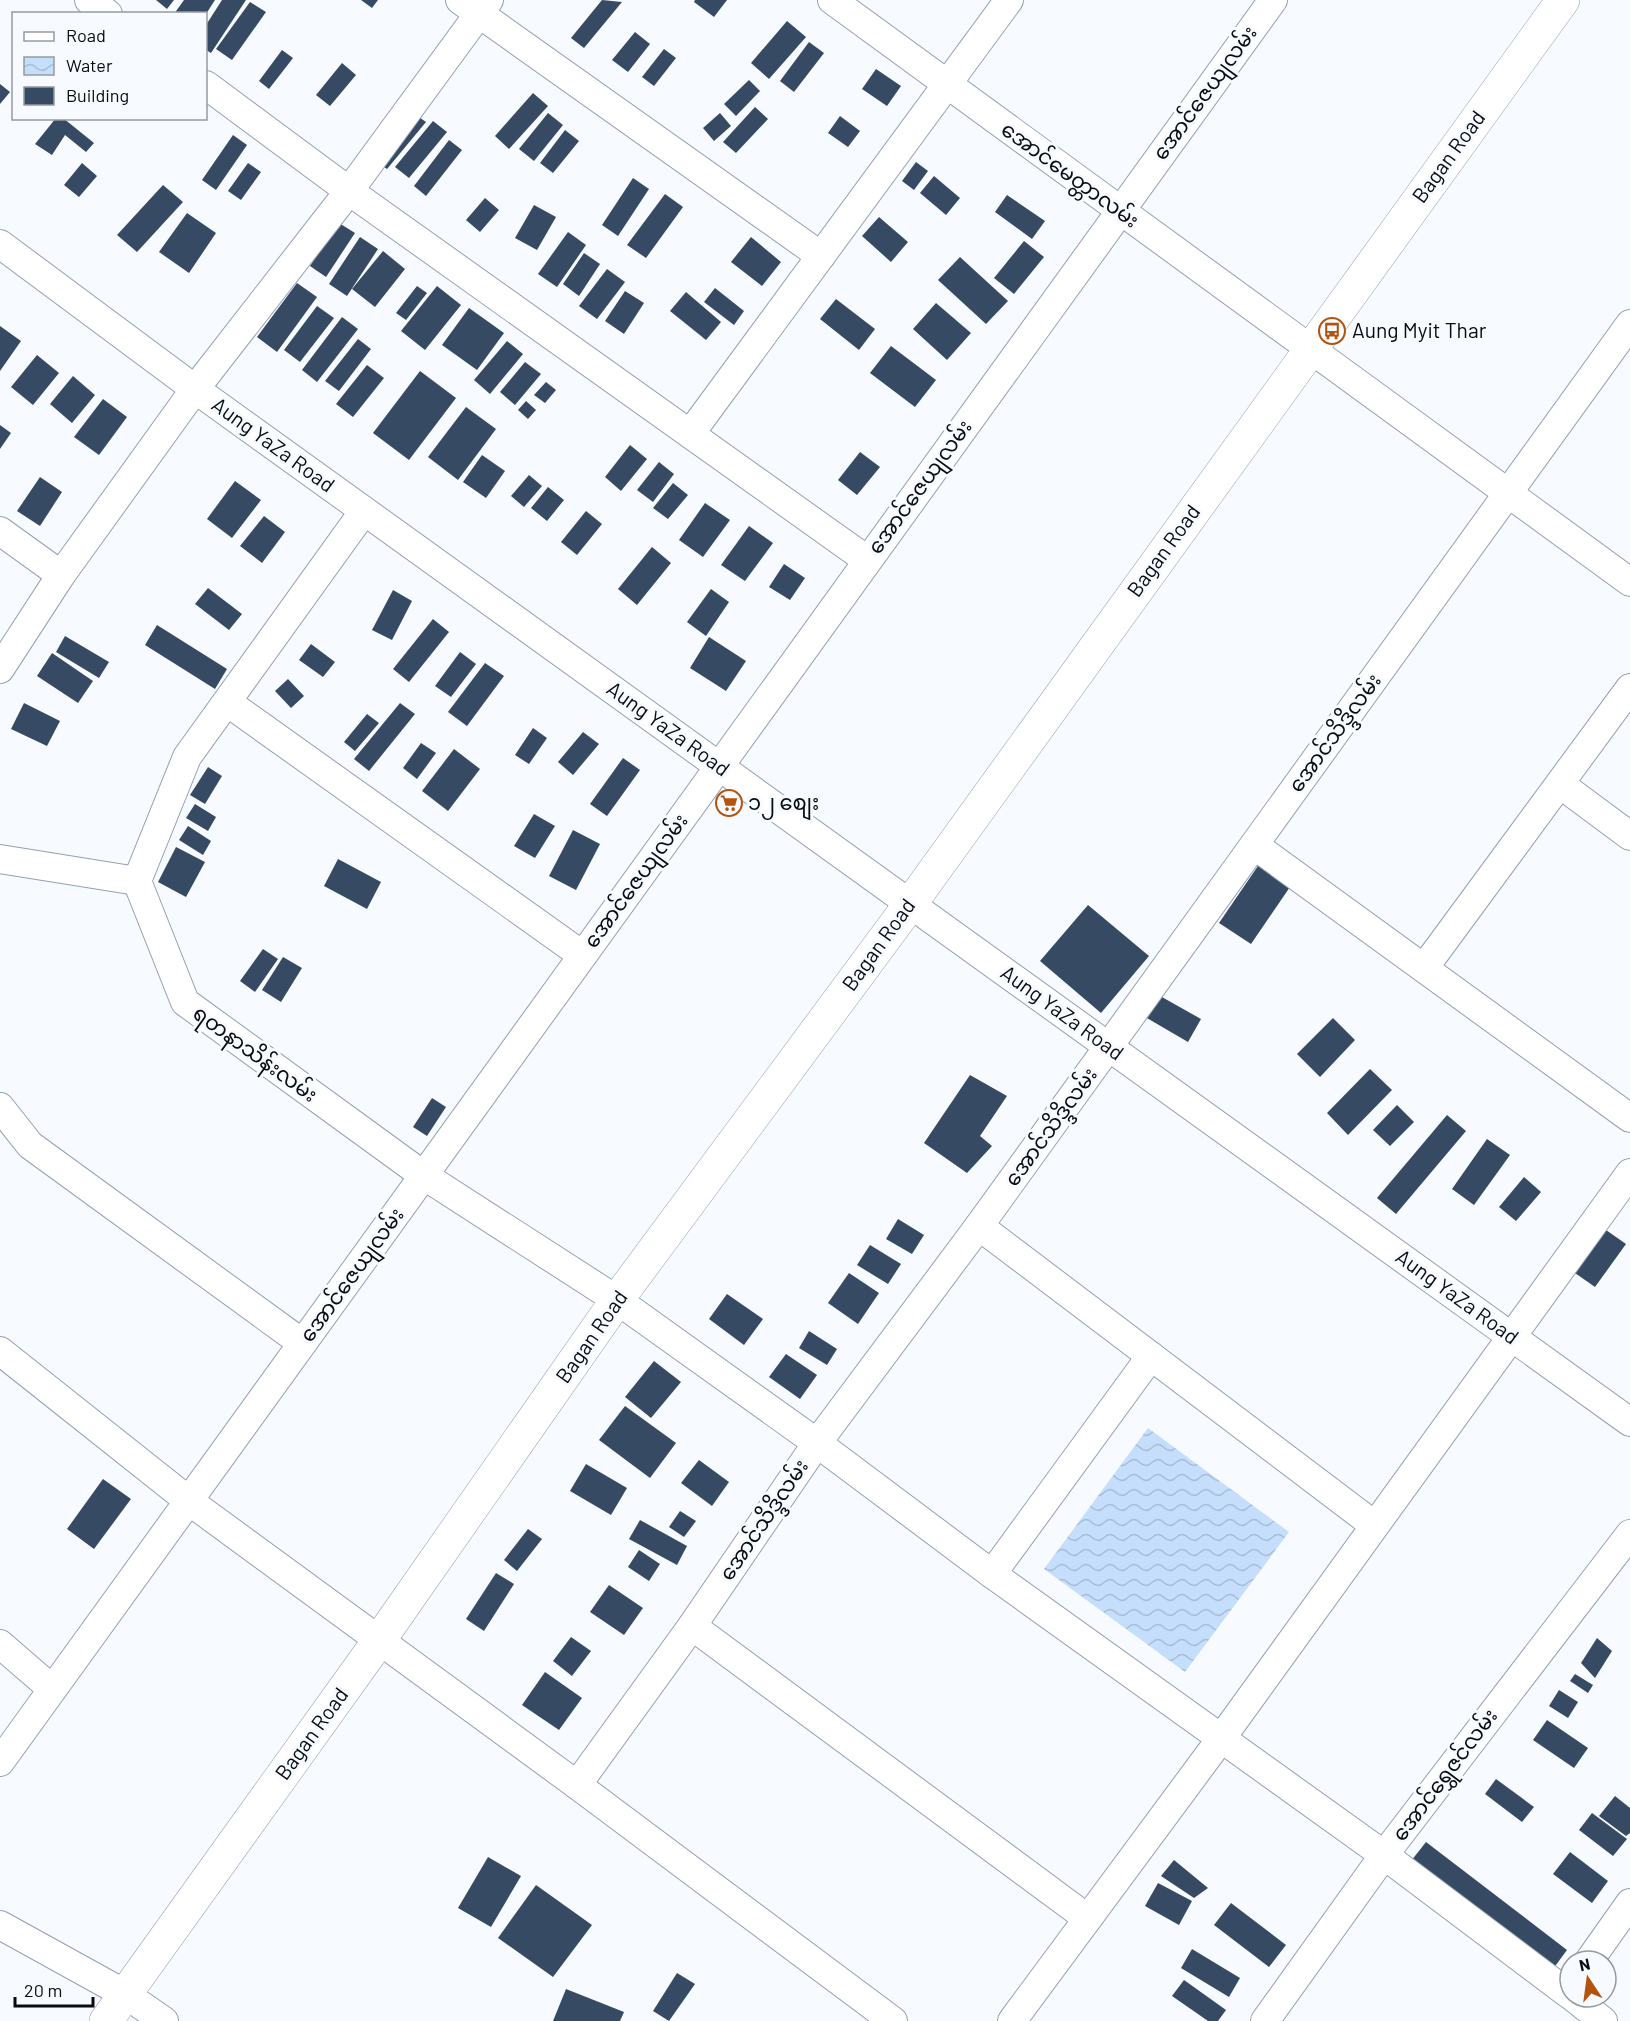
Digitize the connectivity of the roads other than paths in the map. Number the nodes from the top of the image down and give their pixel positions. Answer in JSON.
{"nodes":[{"id":1,"x":89,"y":0,"type":"edge"},
{"id":2,"x":832,"y":0,"type":"edge"},
{"id":3,"x":1009,"y":0,"type":"edge"},
{"id":4,"x":1273,"y":0,"type":"edge"},
{"id":5,"x":1563,"y":0,"type":"edge"},
{"id":6,"x":476,"y":5,"type":"edge"},
{"id":7,"x":105,"y":12,"type":"edge"},
{"id":8,"x":946,"y":84,"type":"junction"},
{"id":9,"x":207,"y":86,"type":"edge"},
{"id":10,"x":349,"y":191,"type":"junction"},
{"id":11,"x":1119,"y":212,"type":"junction"},
{"id":12,"x":0,"y":244,"type":"edge"},
{"id":13,"x":821,"y":255,"type":"junction"},
{"id":14,"x":1630,"y":324,"type":"edge"},
{"id":15,"x":1309,"y":350,"type":"junction"},
{"id":16,"x":195,"y":388,"type":"junction"},
{"id":17,"x":690,"y":434,"type":"junction"},
{"id":18,"x":1508,"y":494,"type":"junction"},
{"id":19,"x":364,"y":511,"type":"junction"},
{"id":20,"x":0,"y":531,"type":"edge"},
{"id":21,"x":867,"y":560,"type":"junction"},
{"id":22,"x":61,"y":575,"type":"junction"},
{"id":23,"x":1630,"y":582,"type":"edge"},
{"id":24,"x":0,"y":669,"type":"edge"},
{"id":25,"x":1630,"y":688,"type":"edge"},
{"id":26,"x":227,"y":702,"type":"junction"},
{"id":27,"x":719,"y":766,"type":"junction"},
{"id":28,"x":1560,"y":784,"type":"junction"},
{"id":29,"x":1630,"y":836,"type":"edge"},
{"id":30,"x":1254,"y":845,"type":"junction"},
{"id":31,"x":0,"y":859,"type":"edge"},
{"id":32,"x":137,"y":881,"type":"junction"},
{"id":33,"x":911,"y":903,"type":"junction"},
{"id":34,"x":582,"y":955,"type":"junction"},
{"id":35,"x":1424,"y":968,"type":"junction"},
{"id":36,"x":1109,"y":1047,"type":"junction"},
{"id":37,"x":0,"y":1107,"type":"edge"},
{"id":38,"x":1630,"y":1118,"type":"edge"},
{"id":39,"x":1630,"y":1173,"type":"edge"},
{"id":40,"x":423,"y":1175,"type":"junction"},
{"id":41,"x":979,"y":1226,"type":"junction"},
{"id":42,"x":617,"y":1300,"type":"junction"},
{"id":43,"x":1511,"y":1336,"type":"junction"},
{"id":44,"x":302,"y":1343,"type":"junction"},
{"id":45,"x":0,"y":1351,"type":"edge"},
{"id":46,"x":1151,"y":1356,"type":"junction"},
{"id":47,"x":1630,"y":1422,"type":"edge"},
{"id":48,"x":817,"y":1443,"type":"junction"},
{"id":49,"x":189,"y":1501,"type":"junction"},
{"id":50,"x":1374,"y":1525,"type":"junction"},
{"id":51,"x":1630,"y":1534,"type":"edge"},
{"id":52,"x":992,"y":1574,"type":"junction"},
{"id":53,"x":692,"y":1626,"type":"junction"},
{"id":54,"x":378,"y":1642,"type":"junction"},
{"id":55,"x":0,"y":1644,"type":"edge"},
{"id":56,"x":52,"y":1689,"type":"junction"},
{"id":57,"x":1220,"y":1740,"type":"junction"},
{"id":58,"x":0,"y":1762,"type":"edge"},
{"id":59,"x":577,"y":1785,"type":"junction"},
{"id":60,"x":1384,"y":1855,"type":"junction"},
{"id":61,"x":1630,"y":1903,"type":"edge"},
{"id":62,"x":1087,"y":1918,"type":"junction"},
{"id":63,"x":0,"y":1925,"type":"edge"},
{"id":64,"x":1598,"y":1949,"type":"edge"},
{"id":65,"x":1558,"y":1984,"type":"edge"},
{"id":66,"x":125,"y":1994,"type":"junction"},
{"id":67,"x":1589,"y":2009,"type":"edge"},
{"id":68,"x":106,"y":2021,"type":"edge"},
{"id":69,"x":164,"y":2021,"type":"edge"},
{"id":70,"x":893,"y":2021,"type":"edge"},
{"id":71,"x":1012,"y":2021,"type":"edge"},
{"id":72,"x":1266,"y":2021,"type":"edge"},
{"id":73,"x":1603,"y":2021,"type":"edge"}],
"edges":[{"from":1,"to":7,"type":"street"},
{"from":2,"to":8,"type":"street","name":"အောင်မေတ္တာလမ်း"},
{"from":3,"to":8,"type":"street"},
{"from":4,"to":11,"type":"street","name":"အောင်ဇေယျလမ်း"},
{"from":5,"to":15,"type":"street","name":"Bagan Road"},
{"from":6,"to":10,"type":"street"},
{"from":6,"to":13,"type":"street"},
{"from":8,"to":11,"type":"street","name":"အောင်မေတ္တာလမ်း"},
{"from":8,"to":13,"type":"street"},
{"from":9,"to":10,"type":"street"},
{"from":10,"to":16,"type":"street"},
{"from":10,"to":17,"type":"street"},
{"from":11,"to":15,"type":"street","name":"အောင်မေတ္တာလမ်း"},
{"from":11,"to":21,"type":"street","name":"အောင်ဇေယျလမ်း"},
{"from":12,"to":16,"type":"street","name":"Aung YaZa Road"},
{"from":13,"to":17,"type":"street"},
{"from":14,"to":18,"type":"street","name":"အောင်သိဒ္ဒိလမ်း"},
{"from":15,"to":18,"type":"street"},
{"from":15,"to":33,"type":"street","name":"Bagan Road"},
{"from":16,"to":19,"type":"street","name":"Aung YaZa Road"},
{"from":16,"to":22,"type":"street"},
{"from":17,"to":21,"type":"street"},
{"from":18,"to":23,"type":"street"},
{"from":18,"to":30,"type":"street","name":"အောင်သိဒ္ဒိလမ်း"},
{"from":19,"to":26,"type":"street"},
{"from":19,"to":27,"type":"street","name":"Aung YaZa Road"},
{"from":20,"to":22,"type":"street"},
{"from":21,"to":27,"type":"street","name":"အောင်ဇေယျလမ်း"},
{"from":22,"to":24,"type":"street"},
{"from":25,"to":28,"type":"street"},
{"from":26,"to":32,"type":"street"},
{"from":26,"to":34,"type":"street"},
{"from":27,"to":33,"type":"street","name":"Aung YaZa Road"},
{"from":27,"to":34,"type":"street","name":"အောင်ဇေယျလမ်း"},
{"from":28,"to":29,"type":"street"},
{"from":28,"to":35,"type":"street"},
{"from":30,"to":35,"type":"street"},
{"from":30,"to":36,"type":"street","name":"အောင်သိဒ္ဒိလမ်း"},
{"from":31,"to":32,"type":"street"},
{"from":32,"to":40,"type":"street","name":"ရတနာသိန်းလမ်း"},
{"from":33,"to":36,"type":"street","name":"Aung YaZa Road"},
{"from":33,"to":42,"type":"street","name":"Bagan Road"},
{"from":34,"to":40,"type":"street","name":"အောင်ဇေယျလမ်း"},
{"from":35,"to":38,"type":"street"},
{"from":36,"to":41,"type":"street","name":"အောင်သိဒ္ဒိလမ်း"},
{"from":36,"to":43,"type":"street","name":"Aung YaZa Road"},
{"from":37,"to":44,"type":"street"},
{"from":39,"to":43,"type":"street"},
{"from":40,"to":42,"type":"street","name":"ရတနာသိန်းလမ်း"},
{"from":40,"to":44,"type":"street","name":"အောင်ဇေယျလမ်း"},
{"from":41,"to":46,"type":"street"},
{"from":41,"to":48,"type":"street","name":"အောင်သိဒ္ဒိလမ်း"},
{"from":42,"to":48,"type":"street","name":"ရတနာသိန်းလမ်း"},
{"from":42,"to":54,"type":"street","name":"Bagan Road"},
{"from":43,"to":47,"type":"street","name":"Aung YaZa Road"},
{"from":43,"to":50,"type":"street"},
{"from":44,"to":49,"type":"street","name":"အောင်ဇေယျလမ်း"},
{"from":45,"to":49,"type":"street"},
{"from":46,"to":50,"type":"street"},
{"from":46,"to":52,"type":"street"},
{"from":48,"to":52,"type":"street","name":"ရတနာသိန်းလမ်း"},
{"from":48,"to":53,"type":"street","name":"အောင်သိဒ္ဒိလမ်း"},
{"from":49,"to":54,"type":"street"},
{"from":49,"to":56,"type":"street","name":"အောင်ဇေယျလမ်း"},
{"from":50,"to":57,"type":"street"},
{"from":51,"to":60,"type":"street","name":"အောင်ရွှေဇင်လမ်း"},
{"from":52,"to":57,"type":"street","name":"ရတနာသိန်းလမ်း"},
{"from":53,"to":59,"type":"street","name":"အောင်သိဒ္ဒိလမ်း"},
{"from":53,"to":62,"type":"street"},
{"from":54,"to":59,"type":"street"},
{"from":54,"to":66,"type":"street","name":"Bagan Road"},
{"from":55,"to":56,"type":"street"},
{"from":56,"to":58,"type":"street","name":"အောင်ဇေယျလမ်း"},
{"from":57,"to":60,"type":"street","name":"ရတနာသိန်းလမ်း"},
{"from":57,"to":62,"type":"street"},
{"from":59,"to":70,"type":"street"},
{"from":60,"to":65,"type":"street","name":"ရတနာသိန်းလမ်း"},
{"from":60,"to":72,"type":"street","name":"အောင်ရွှေဇင်လမ်း"},
{"from":61,"to":64,"type":"street"},
{"from":62,"to":71,"type":"street"},
{"from":63,"to":66,"type":"street"},
{"from":66,"to":68,"type":"street","name":"Bagan Road"},
{"from":66,"to":69,"type":"street"},
{"from":67,"to":73,"type":"street","name":"ရတနာသိန်းလမ်း"}]}
